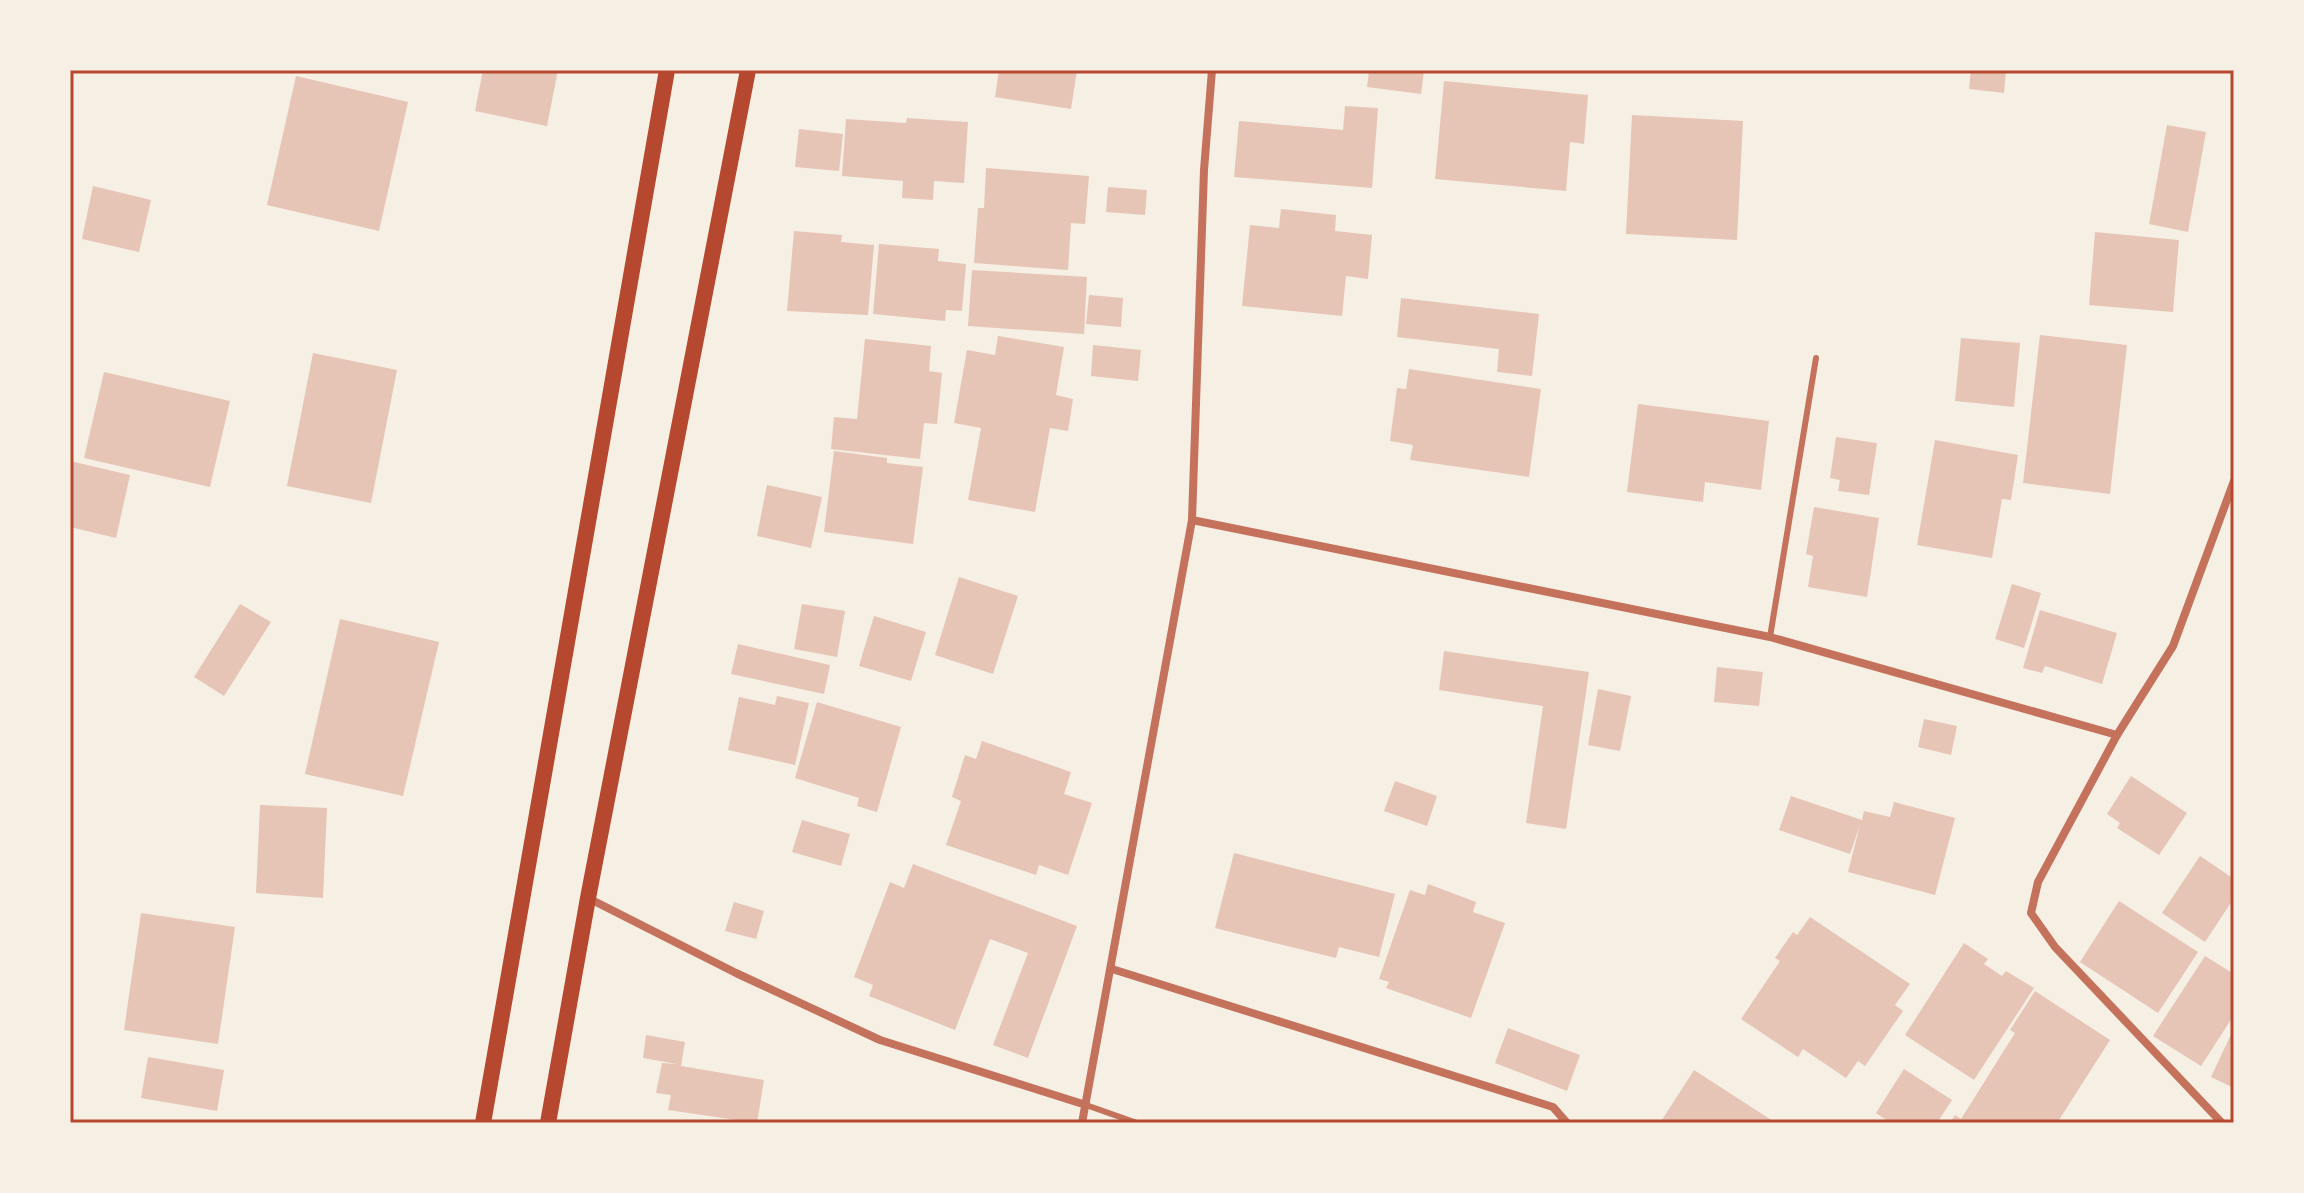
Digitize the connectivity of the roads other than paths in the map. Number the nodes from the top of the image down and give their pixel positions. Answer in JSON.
{"nodes":[{"id":1,"x":667,"y":70,"type":"edge"},
{"id":2,"x":748,"y":70,"type":"edge"},
{"id":3,"x":1212,"y":70,"type":"edge"},
{"id":4,"x":1816,"y":358,"type":"dead end"},
{"id":5,"x":2234,"y":481,"type":"edge"},
{"id":6,"x":1192,"y":520,"type":"junction"},
{"id":7,"x":1770,"y":637,"type":"junction"},
{"id":8,"x":2117,"y":735,"type":"junction"},
{"id":9,"x":588,"y":898,"type":"junction"},
{"id":10,"x":1112,"y":969,"type":"junction"},
{"id":11,"x":1086,"y":1105,"type":"junction"},
{"id":12,"x":483,"y":1123,"type":"edge"},
{"id":13,"x":548,"y":1123,"type":"edge"},
{"id":14,"x":1082,"y":1123,"type":"edge"},
{"id":15,"x":1137,"y":1123,"type":"edge"},
{"id":16,"x":1567,"y":1123,"type":"edge"},
{"id":17,"x":2222,"y":1123,"type":"edge"}],
"edges":[{"from":1,"to":12,"type":"main road"},
{"from":2,"to":9,"type":"main road"},
{"from":3,"to":6,"type":"street"},
{"from":4,"to":7,"type":"lane"},
{"from":5,"to":8,"type":"street"},
{"from":6,"to":7,"type":"street"},
{"from":6,"to":10,"type":"street"},
{"from":7,"to":8,"type":"street"},
{"from":8,"to":17,"type":"street"},
{"from":9,"to":11,"type":"street"},
{"from":9,"to":13,"type":"main road"},
{"from":10,"to":11,"type":"street"},
{"from":10,"to":16,"type":"street"},
{"from":11,"to":14,"type":"street"},
{"from":11,"to":15,"type":"lane"}]}
